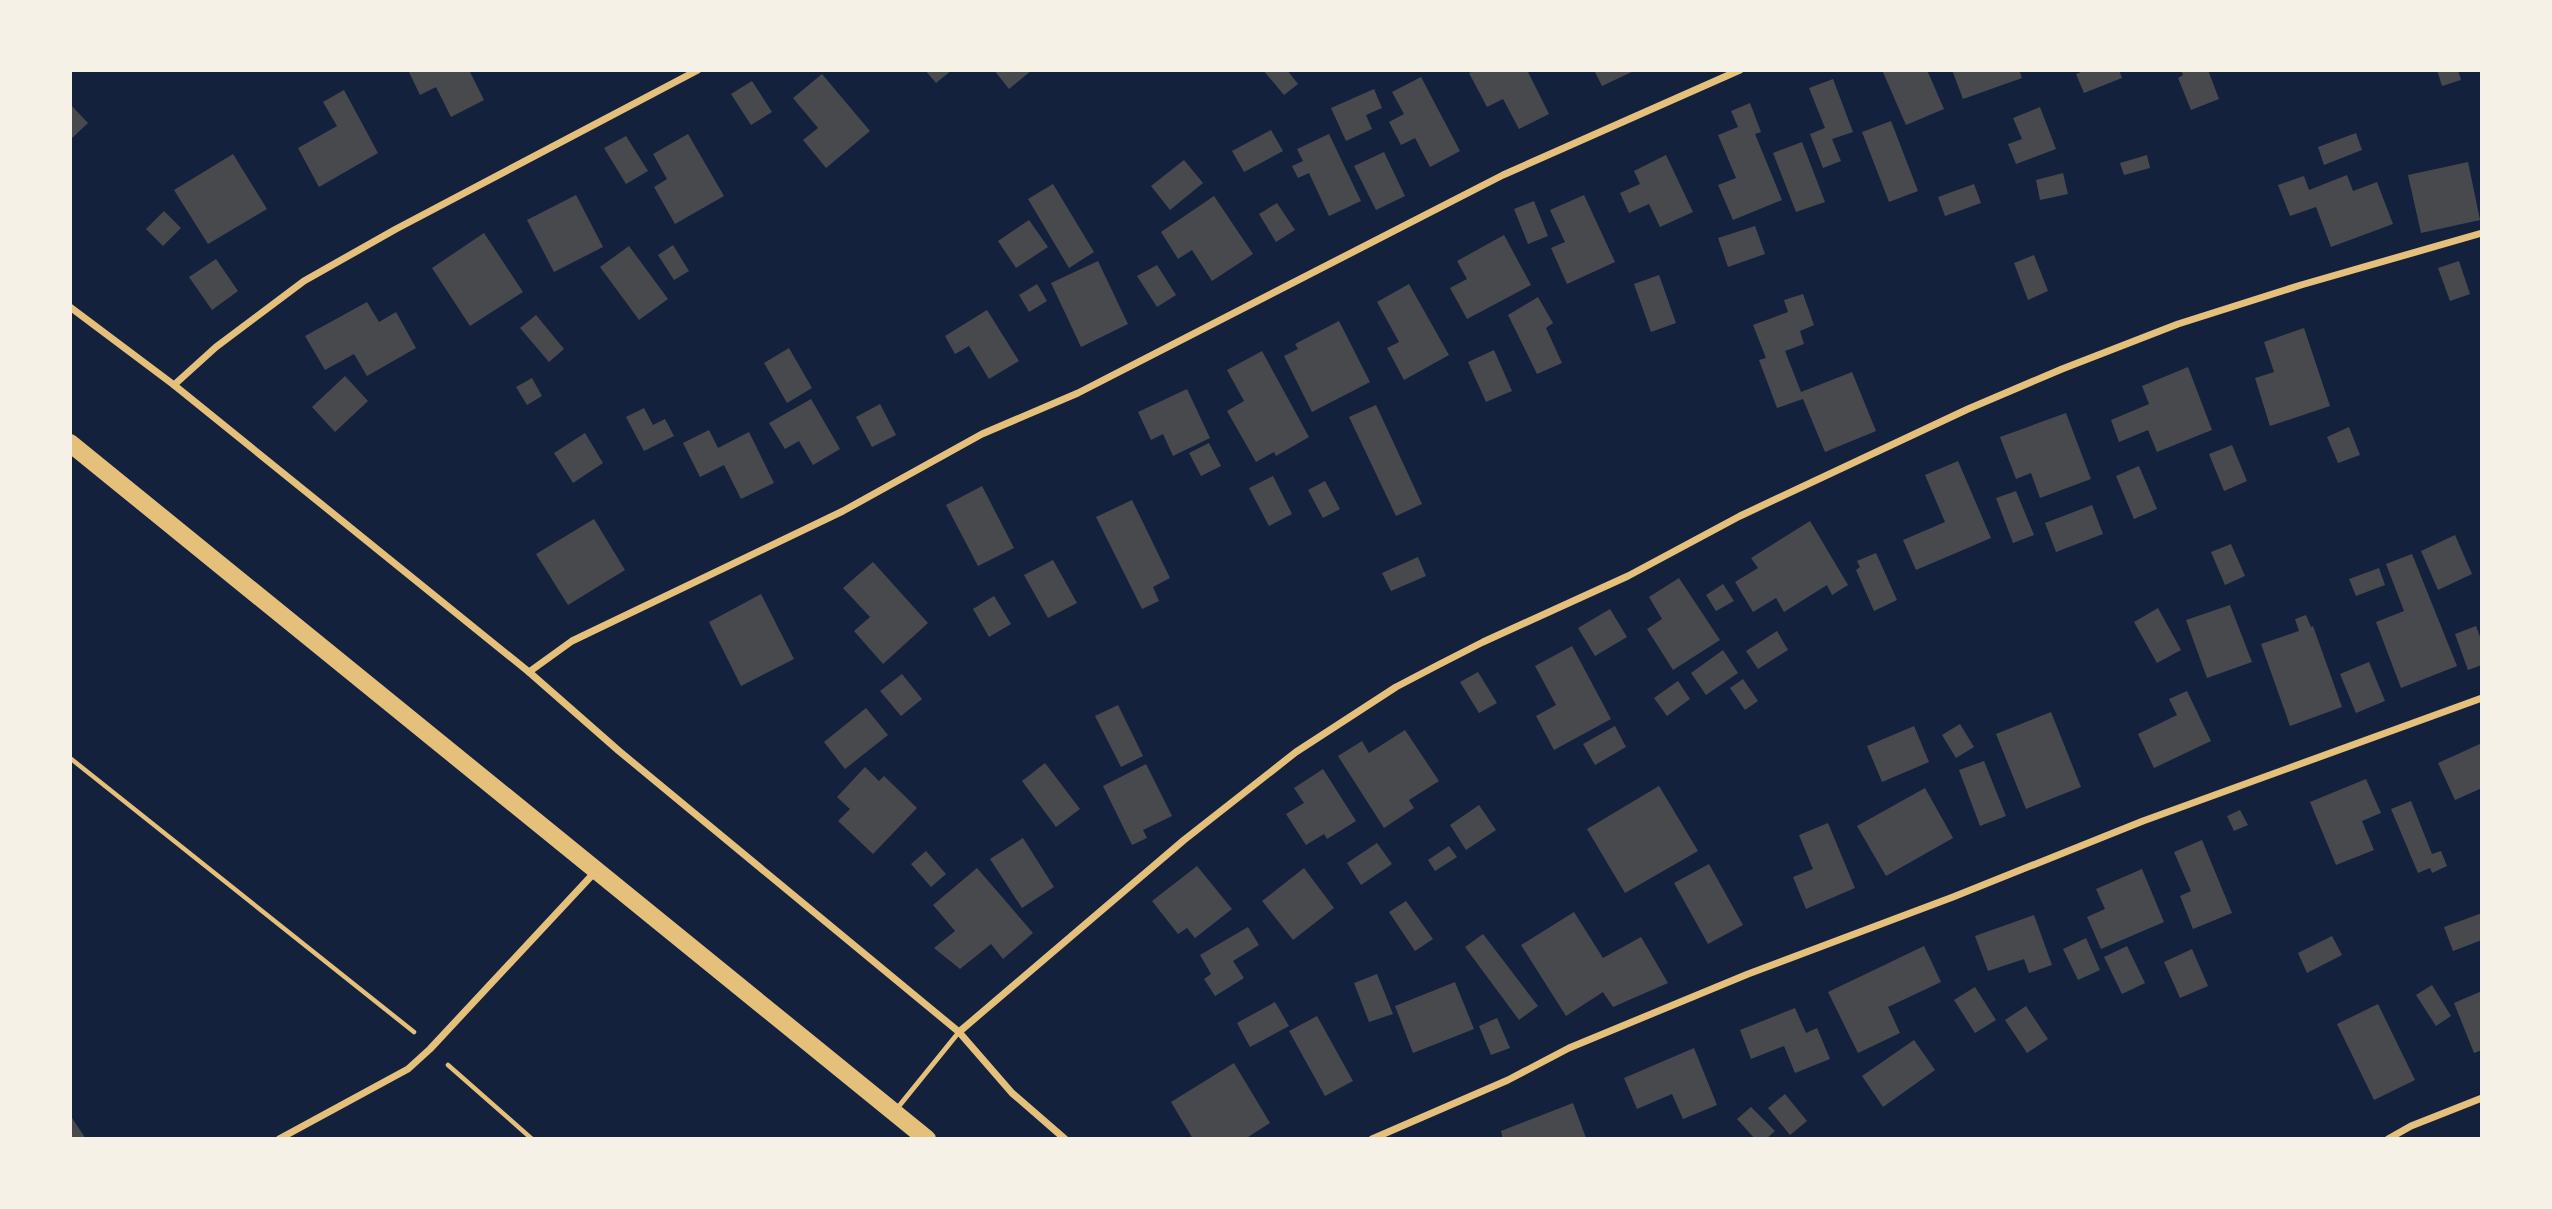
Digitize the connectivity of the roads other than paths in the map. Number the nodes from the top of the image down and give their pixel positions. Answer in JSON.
{"nodes":[{"id":1,"x":698,"y":70,"type":"edge"},
{"id":2,"x":1740,"y":70,"type":"edge"},
{"id":3,"x":2482,"y":233,"type":"edge"},
{"id":4,"x":70,"y":307,"type":"edge"},
{"id":5,"x":174,"y":385,"type":"junction"},
{"id":6,"x":71,"y":445,"type":"edge"},
{"id":7,"x":529,"y":672,"type":"junction"},
{"id":8,"x":2482,"y":698,"type":"edge"},
{"id":9,"x":595,"y":872,"type":"junction"},
{"id":10,"x":959,"y":1032,"type":"junction"},
{"id":11,"x":2482,"y":1098,"type":"edge"},
{"id":12,"x":894,"y":1112,"type":"junction"},
{"id":13,"x":279,"y":1139,"type":"edge"},
{"id":14,"x":927,"y":1139,"type":"edge"},
{"id":15,"x":1065,"y":1139,"type":"edge"},
{"id":16,"x":1372,"y":1139,"type":"edge"},
{"id":17,"x":2388,"y":1139,"type":"edge"}],
"edges":[{"from":1,"to":5,"type":"street"},
{"from":2,"to":7,"type":"street"},
{"from":3,"to":10,"type":"street"},
{"from":4,"to":5,"type":"street"},
{"from":5,"to":7,"type":"street"},
{"from":6,"to":9,"type":"main road"},
{"from":7,"to":10,"type":"street"},
{"from":8,"to":16,"type":"street"},
{"from":9,"to":12,"type":"main road"},
{"from":9,"to":13,"type":"street"},
{"from":10,"to":12,"type":"lane"},
{"from":10,"to":15,"type":"street"},
{"from":11,"to":17,"type":"street"},
{"from":12,"to":14,"type":"main road"}]}
